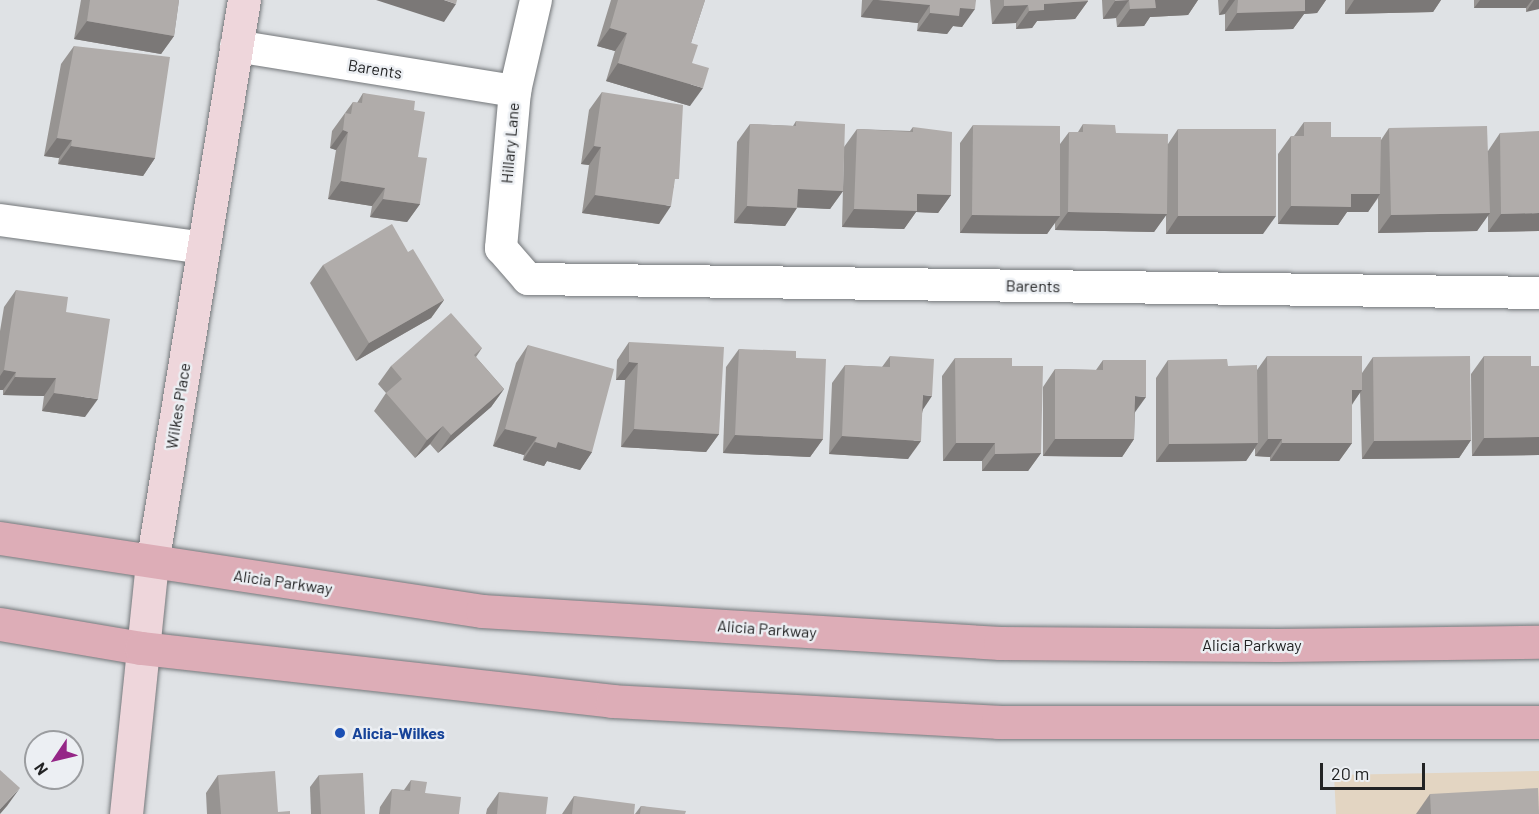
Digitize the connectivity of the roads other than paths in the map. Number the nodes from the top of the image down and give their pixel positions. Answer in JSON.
{"nodes":[{"id":1,"x":244,"y":0,"type":"edge"},
{"id":2,"x":536,"y":0,"type":"edge"},
{"id":3,"x":236,"y":46,"type":"junction"},
{"id":4,"x":515,"y":91,"type":"junction"},
{"id":5,"x":0,"y":220,"type":"edge"},
{"id":6,"x":204,"y":248,"type":"junction"},
{"id":7,"x":528,"y":279,"type":"joint"},
{"id":8,"x":1539,"y":293,"type":"edge"},
{"id":9,"x":0,"y":538,"type":"edge"},
{"id":10,"x":152,"y":564,"type":"junction"},
{"id":11,"x":0,"y":624,"type":"edge"},
{"id":12,"x":1539,"y":642,"type":"edge"},
{"id":13,"x":141,"y":648,"type":"junction"},
{"id":14,"x":1539,"y":722,"type":"edge"},
{"id":15,"x":126,"y":814,"type":"edge"}],
"edges":[{"from":1,"to":3,"type":"street","name":"Wilkes Place"},
{"from":2,"to":4,"type":"street","name":"Hillary Lane"},
{"from":3,"to":4,"type":"street","name":"Barents"},
{"from":3,"to":6,"type":"street","name":"Wilkes Place"},
{"from":4,"to":7,"type":"street","name":"Hillary Lane"},
{"from":5,"to":6,"type":"street"},
{"from":6,"to":10,"type":"street","name":"Wilkes Place"},
{"from":7,"to":8,"type":"street","name":"Barents"},
{"from":9,"to":10,"type":"main road","name":"Alicia Parkway"},
{"from":10,"to":12,"type":"main road","name":"Alicia Parkway"},
{"from":10,"to":13,"type":"street","name":"Wilkes Place"},
{"from":11,"to":13,"type":"main road"},
{"from":13,"to":14,"type":"main road"},
{"from":13,"to":15,"type":"street","name":"Wilkes Place"}]}
